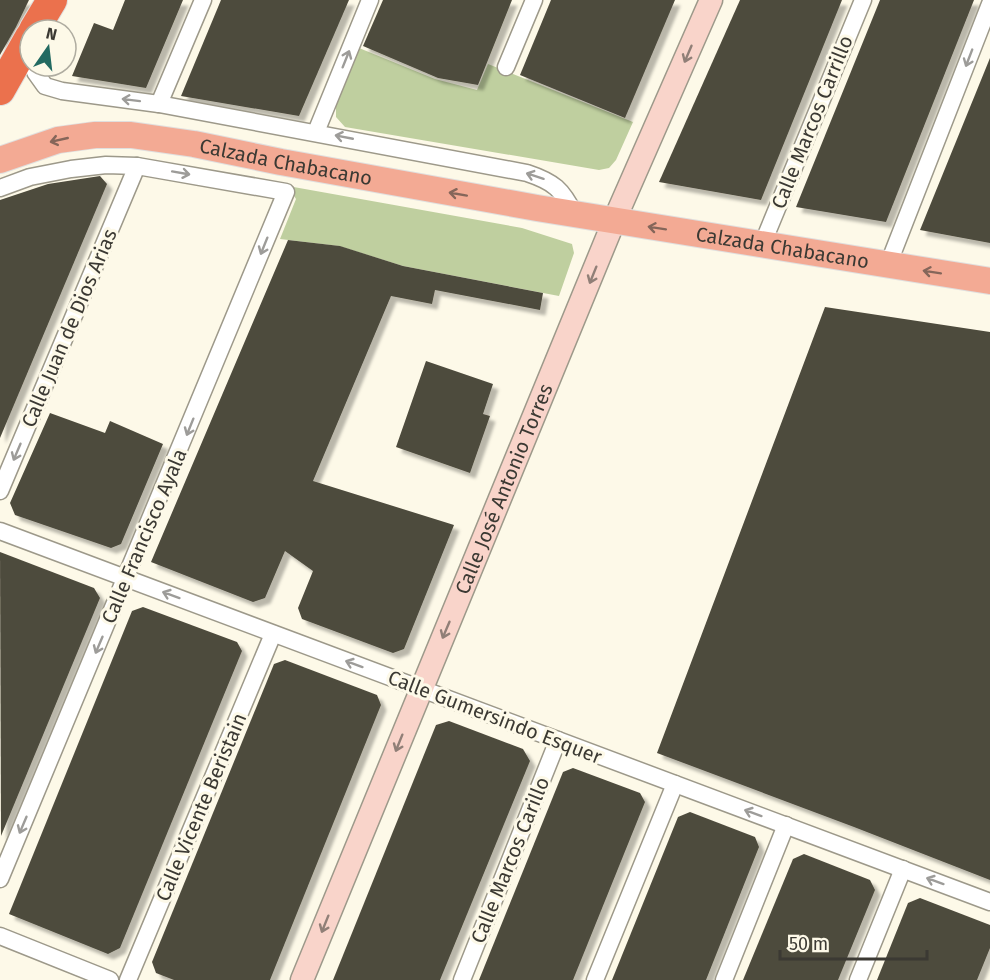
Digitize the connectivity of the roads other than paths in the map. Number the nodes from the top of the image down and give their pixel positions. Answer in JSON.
{"nodes":[{"id":1,"x":52,"y":0,"type":"edge"},
{"id":2,"x":203,"y":0,"type":"edge"},
{"id":3,"x":370,"y":0,"type":"edge"},
{"id":4,"x":534,"y":0,"type":"edge"},
{"id":5,"x":711,"y":0,"type":"edge"},
{"id":6,"x":863,"y":0,"type":"edge"},
{"id":7,"x":990,"y":4,"type":"edge"},
{"id":8,"x":41,"y":18,"type":"edge"},
{"id":9,"x":18,"y":58,"type":"edge"},
{"id":10,"x":506,"y":67,"type":"dead end"},
{"id":11,"x":39,"y":78,"type":"edge"},
{"id":12,"x":0,"y":90,"type":"edge"},
{"id":13,"x":159,"y":104,"type":"junction"},
{"id":14,"x":316,"y":132,"type":"junction"},
{"id":15,"x":0,"y":160,"type":"edge"},
{"id":16,"x":138,"y":166,"type":"junction"},
{"id":17,"x":0,"y":188,"type":"edge"},
{"id":18,"x":286,"y":192,"type":"joint"},
{"id":19,"x":575,"y":215,"type":"junction"},
{"id":20,"x":615,"y":221,"type":"junction"},
{"id":21,"x":762,"y":245,"type":"junction"},
{"id":22,"x":888,"y":265,"type":"junction"},
{"id":23,"x":990,"y":281,"type":"edge"},
{"id":24,"x":0,"y":491,"type":"edge"},
{"id":25,"x":0,"y":531,"type":"edge"},
{"id":26,"x":127,"y":579,"type":"junction"},
{"id":27,"x":273,"y":634,"type":"junction"},
{"id":28,"x":421,"y":689,"type":"junction"},
{"id":29,"x":558,"y":740,"type":"junction"},
{"id":30,"x":675,"y":784,"type":"junction"},
{"id":31,"x":786,"y":825,"type":"junction"},
{"id":32,"x":903,"y":869,"type":"junction"},
{"id":33,"x":0,"y":879,"type":"edge"},
{"id":34,"x":990,"y":902,"type":"edge"},
{"id":35,"x":0,"y":936,"type":"edge"},
{"id":36,"x":110,"y":980,"type":"edge"},
{"id":37,"x":128,"y":980,"type":"edge"},
{"id":38,"x":302,"y":980,"type":"edge"},
{"id":39,"x":462,"y":980,"type":"edge"},
{"id":40,"x":595,"y":980,"type":"edge"},
{"id":41,"x":724,"y":980,"type":"edge"},
{"id":42,"x":858,"y":980,"type":"edge"}],
"edges":[{"from":1,"to":8,"type":"highway"},
{"from":2,"to":13,"type":"street"},
{"from":14,"to":3,"type":"street","one_way":true},
{"from":4,"to":10,"type":"street"},
{"from":5,"to":20,"type":"street","name":"Calle José Antonio Torres","one_way":true},
{"from":6,"to":21,"type":"street","name":"Calle Marcos Carrillo"},
{"from":7,"to":22,"type":"street","one_way":true},
{"from":9,"to":12,"type":"highway"},
{"from":13,"to":11,"type":"street","name":"Calzada Chabacano","one_way":true},
{"from":13,"to":14,"type":"street","name":"Calzada Chabacano"},
{"from":19,"to":14,"type":"street","name":"Calzada Chabacano","one_way":true},
{"from":19,"to":15,"type":"main road","name":"Calzada Chabacano","one_way":true},
{"from":16,"to":17,"type":"street","name":"Calzada Chabacano"},
{"from":16,"to":18,"type":"street","name":"Calzada Chabacano","one_way":true},
{"from":16,"to":24,"type":"street","name":"Calle Juan de Dios Arias","one_way":true},
{"from":18,"to":26,"type":"street","name":"Calle Francisco Ayala","one_way":true},
{"from":19,"to":20,"type":"main road","name":"Calzada Chabacano"},
{"from":21,"to":20,"type":"main road","name":"Calzada Chabacano","one_way":true},
{"from":20,"to":28,"type":"street","name":"Calle José Antonio Torres","one_way":true},
{"from":21,"to":22,"type":"main road","name":"Calzada Chabacano"},
{"from":23,"to":22,"type":"main road","name":"Calzada Chabacano","one_way":true},
{"from":25,"to":26,"type":"street","name":"Calle Gumersindo Esquer"},
{"from":27,"to":26,"type":"street","name":"Calle Gumersindo Esquer","one_way":true},
{"from":26,"to":33,"type":"street","name":"Calle Francisco Ayala","one_way":true},
{"from":28,"to":27,"type":"street","name":"Calle Gumersindo Esquer","one_way":true},
{"from":27,"to":37,"type":"street","name":"Calle Vicente Beristain"},
{"from":28,"to":29,"type":"street","name":"Calle Gumersindo Esquer"},
{"from":28,"to":38,"type":"street","name":"Calle José Antonio Torres","one_way":true},
{"from":29,"to":30,"type":"street","name":"Calle Gumersindo Esquer"},
{"from":29,"to":39,"type":"street","name":"Calle Marcos Carillo"},
{"from":31,"to":30,"type":"street","name":"Calle Gumersindo Esquer","one_way":true},
{"from":30,"to":40,"type":"street"},
{"from":31,"to":32,"type":"street","name":"Calle Gumersindo Esquer"},
{"from":31,"to":41,"type":"street"},
{"from":34,"to":32,"type":"street","name":"Calle Gumersindo Esquer","one_way":true},
{"from":32,"to":42,"type":"street"},
{"from":35,"to":36,"type":"street"}]}
